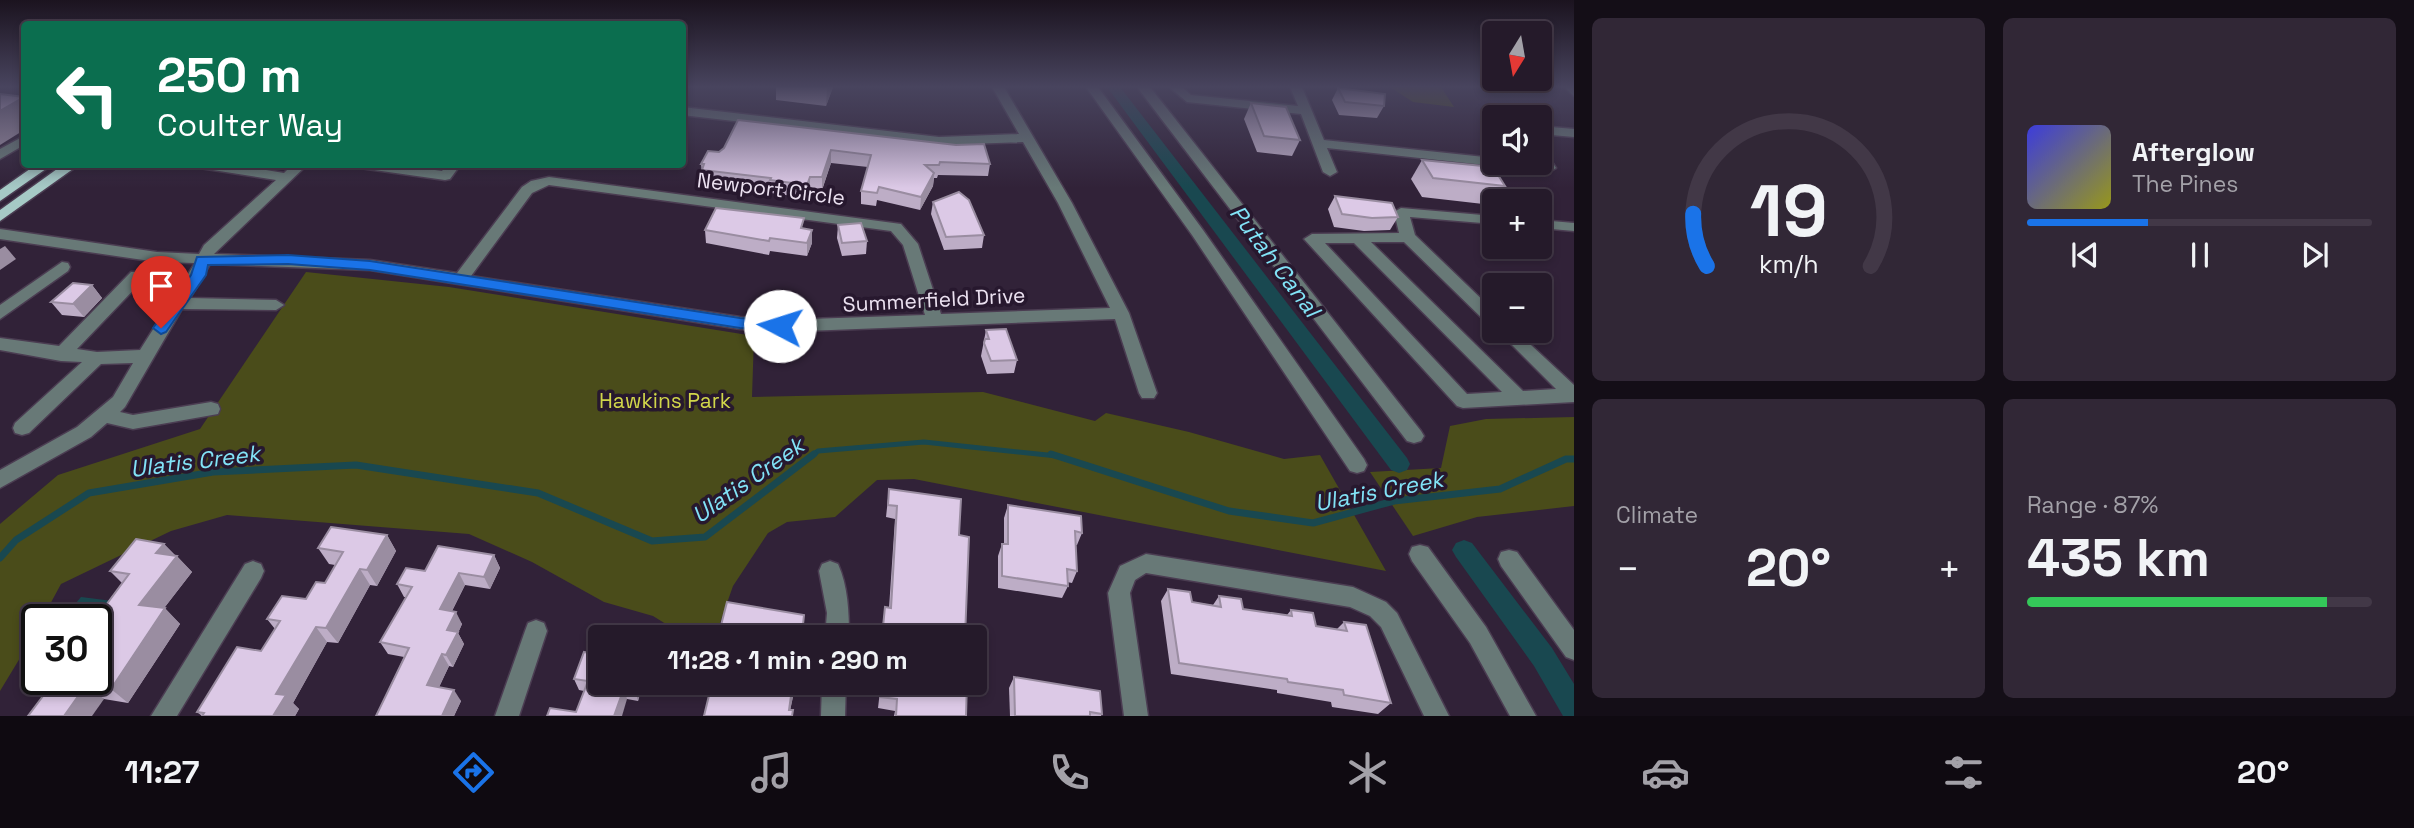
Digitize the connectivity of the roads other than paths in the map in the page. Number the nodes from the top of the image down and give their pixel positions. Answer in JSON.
{"nodes":[{"id":1,"x":763,"y":120,"type":"edge"},
{"id":2,"x":1017,"y":120,"type":"edge"},
{"id":3,"x":1116,"y":120,"type":"edge"},
{"id":4,"x":1169,"y":120,"type":"edge"},
{"id":5,"x":1310,"y":120,"type":"edge"},
{"id":6,"x":1552,"y":131,"type":"edge"},
{"id":7,"x":1574,"y":133,"type":"edge"},
{"id":8,"x":1027,"y":138,"type":"junction"},
{"id":9,"x":21,"y":142,"type":"edge"},
{"id":10,"x":1318,"y":143,"type":"junction"},
{"id":11,"x":0,"y":155,"type":"edge"},
{"id":12,"x":1482,"y":161,"type":"edge"},
{"id":13,"x":41,"y":168,"type":"edge"},
{"id":14,"x":68,"y":168,"type":"edge"},
{"id":15,"x":219,"y":168,"type":"edge"},
{"id":16,"x":298,"y":168,"type":"edge"},
{"id":17,"x":388,"y":168,"type":"edge"},
{"id":18,"x":452,"y":168,"type":"edge"},
{"id":19,"x":1330,"y":172,"type":"dead end"},
{"id":20,"x":287,"y":178,"type":"junction"},
{"id":21,"x":0,"y":197,"type":"edge"},
{"id":22,"x":0,"y":217,"type":"edge"},
{"id":23,"x":1482,"y":219,"type":"edge"},
{"id":24,"x":1552,"y":225,"type":"edge"},
{"id":25,"x":1574,"y":227,"type":"edge"},
{"id":26,"x":0,"y":234,"type":"edge"},
{"id":27,"x":1408,"y":237,"type":"junction"},
{"id":28,"x":1358,"y":238,"type":"junction"},
{"id":29,"x":202,"y":260,"type":"junction"},
{"id":30,"x":62,"y":267,"type":"dead end"},
{"id":31,"x":137,"y":276,"type":"dead end"},
{"id":32,"x":460,"y":280,"type":"junction"},
{"id":33,"x":178,"y":303,"type":"junction"},
{"id":34,"x":276,"y":305,"type":"dead end"},
{"id":35,"x":1482,"y":308,"type":"edge"},
{"id":36,"x":0,"y":313,"type":"edge"},
{"id":37,"x":1121,"y":313,"type":"junction"},
{"id":38,"x":935,"y":320,"type":"junction"},
{"id":39,"x":1519,"y":343,"type":"edge"},
{"id":40,"x":3,"y":348,"type":"edge"},
{"id":41,"x":61,"y":355,"type":"junction"},
{"id":42,"x":145,"y":356,"type":"junction"},
{"id":43,"x":97,"y":358,"type":"junction"},
{"id":44,"x":1148,"y":393,"type":"dead end"},
{"id":45,"x":1574,"y":395,"type":"edge"},
{"id":46,"x":1519,"y":398,"type":"junction"},
{"id":47,"x":211,"y":409,"type":"dead end"},
{"id":48,"x":105,"y":416,"type":"junction"},
{"id":49,"x":22,"y":428,"type":"dead end"},
{"id":50,"x":1414,"y":436,"type":"dead end"},
{"id":51,"x":1357,"y":465,"type":"dead end"},
{"id":52,"x":0,"y":480,"type":"edge"},
{"id":53,"x":1420,"y":554,"type":"dead end"},
{"id":54,"x":1509,"y":559,"type":"dead end"},
{"id":55,"x":253,"y":571,"type":"dead end"},
{"id":56,"x":830,"y":571,"type":"dead end"},
{"id":57,"x":837,"y":625,"type":"edge"},
{"id":58,"x":536,"y":631,"type":"dead end"},
{"id":59,"x":1574,"y":649,"type":"edge"},
{"id":60,"x":834,"y":695,"type":"edge"},
{"id":61,"x":163,"y":716,"type":"edge"},
{"id":62,"x":507,"y":716,"type":"edge"},
{"id":63,"x":833,"y":716,"type":"edge"},
{"id":64,"x":1136,"y":716,"type":"edge"},
{"id":65,"x":1437,"y":716,"type":"edge"},
{"id":66,"x":1524,"y":716,"type":"edge"}],
"edges":[{"from":1,"to":8,"type":"street"},
{"from":2,"to":8,"type":"street"},
{"from":3,"to":51,"type":"street"},
{"from":4,"to":50,"type":"street"},
{"from":5,"to":10,"type":"street"},
{"from":6,"to":7,"type":"street"},
{"from":8,"to":37,"type":"street"},
{"from":9,"to":11,"type":"street"},
{"from":10,"to":12,"type":"street"},
{"from":10,"to":19,"type":"street"},
{"from":13,"to":21,"type":"main road"},
{"from":14,"to":22,"type":"main road"},
{"from":15,"to":20,"type":"street"},
{"from":16,"to":20,"type":"street"},
{"from":17,"to":18,"type":"street"},
{"from":20,"to":29,"type":"street"},
{"from":23,"to":27,"type":"street"},
{"from":24,"to":25,"type":"street"},
{"from":26,"to":29,"type":"street","name":"Summerfield Drive"},
{"from":27,"to":28,"type":"street"},
{"from":27,"to":35,"type":"street"},
{"from":28,"to":46,"type":"street"},
{"from":28,"to":46,"type":"street"},
{"from":29,"to":32,"type":"street","name":"Summerfield Drive"},
{"from":29,"to":33,"type":"street"},
{"from":30,"to":36,"type":"street"},
{"from":31,"to":41,"type":"street"},
{"from":32,"to":38,"type":"street","name":"Summerfield Drive"},
{"from":32,"to":38,"type":"street","name":"Newport Circle"},
{"from":33,"to":34,"type":"street"},
{"from":33,"to":42,"type":"street"},
{"from":37,"to":38,"type":"street","name":"Summerfield Drive"},
{"from":37,"to":44,"type":"street"},
{"from":39,"to":45,"type":"street"},
{"from":40,"to":41,"type":"street"},
{"from":41,"to":43,"type":"street"},
{"from":42,"to":43,"type":"street"},
{"from":42,"to":48,"type":"street"},
{"from":43,"to":49,"type":"street"},
{"from":45,"to":46,"type":"street"},
{"from":47,"to":48,"type":"street"},
{"from":48,"to":52,"type":"street"},
{"from":53,"to":66,"type":"street"},
{"from":54,"to":59,"type":"street"},
{"from":55,"to":61,"type":"street"},
{"from":56,"to":57,"type":"street"},
{"from":58,"to":62,"type":"street"},
{"from":60,"to":63,"type":"street"},
{"from":64,"to":65,"type":"street"}]}
